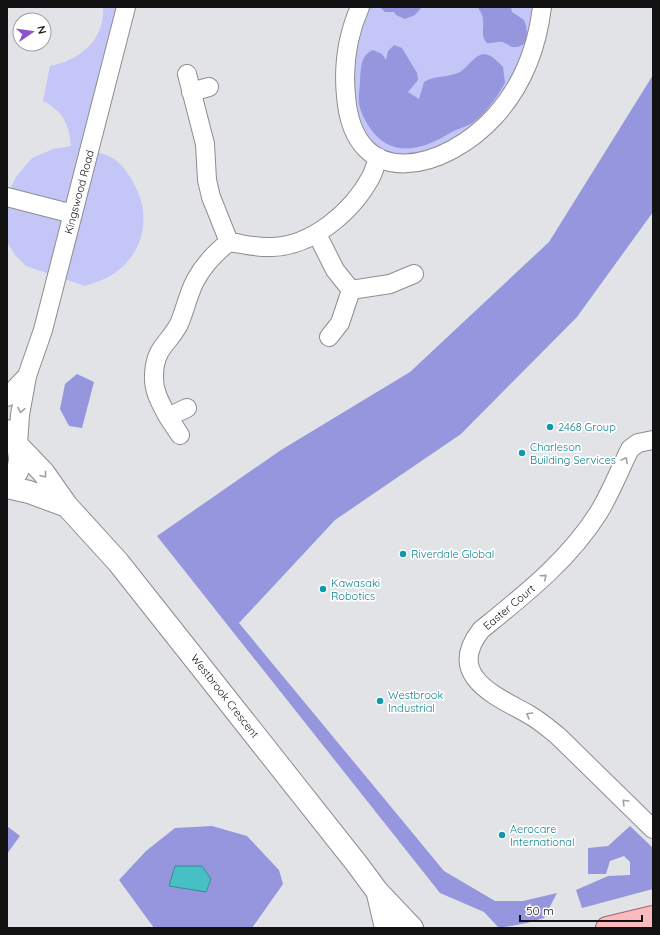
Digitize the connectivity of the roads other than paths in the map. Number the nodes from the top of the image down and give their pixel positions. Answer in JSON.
{"nodes":[{"id":1,"x":126,"y":7,"type":"edge"},
{"id":2,"x":360,"y":7,"type":"edge"},
{"id":3,"x":542,"y":7,"type":"edge"},
{"id":4,"x":187,"y":74,"type":"dead end"},
{"id":5,"x":209,"y":87,"type":"dead end"},
{"id":6,"x":191,"y":92,"type":"junction"},
{"id":7,"x":378,"y":157,"type":"junction"},
{"id":8,"x":7,"y":197,"type":"edge"},
{"id":9,"x":73,"y":214,"type":"junction"},
{"id":10,"x":317,"y":234,"type":"junction"},
{"id":11,"x":229,"y":242,"type":"junction"},
{"id":12,"x":415,"y":273,"type":"dead end"},
{"id":13,"x":351,"y":290,"type":"junction"},
{"id":14,"x":328,"y":338,"type":"dead end"},
{"id":15,"x":27,"y":376,"type":"junction"},
{"id":16,"x":7,"y":398,"type":"edge"},
{"id":17,"x":187,"y":408,"type":"dead end"},
{"id":18,"x":168,"y":417,"type":"junction"},
{"id":19,"x":180,"y":435,"type":"dead end"},
{"id":20,"x":653,"y":440,"type":"edge"},
{"id":21,"x":15,"y":441,"type":"edge"},
{"id":22,"x":7,"y":482,"type":"edge"},
{"id":23,"x":7,"y":487,"type":"edge"},
{"id":24,"x":67,"y":506,"type":"junction"},
{"id":25,"x":653,"y":829,"type":"edge"},
{"id":26,"x":377,"y":891,"type":"junction"},
{"id":27,"x":653,"y":917,"type":"edge"},
{"id":28,"x":386,"y":928,"type":"edge"},
{"id":29,"x":412,"y":928,"type":"edge"},
{"id":30,"x":607,"y":928,"type":"edge"}],
"edges":[{"from":1,"to":9,"type":"street","name":"Kingswood Road"},
{"from":2,"to":7,"type":"street"},
{"from":3,"to":7,"type":"street"},
{"from":4,"to":6,"type":"street"},
{"from":5,"to":6,"type":"street"},
{"from":6,"to":11,"type":"street"},
{"from":7,"to":10,"type":"street"},
{"from":8,"to":9,"type":"street"},
{"from":9,"to":15,"type":"street","name":"Kingswood Road"},
{"from":10,"to":11,"type":"street"},
{"from":10,"to":13,"type":"street"},
{"from":11,"to":18,"type":"street"},
{"from":12,"to":13,"type":"street"},
{"from":13,"to":14,"type":"street"},
{"from":15,"to":16,"type":"street","name":"Kingswood Road"},
{"from":15,"to":21,"type":"street","name":"Kingswood Road","one_way":true},
{"from":17,"to":18,"type":"street"},
{"from":18,"to":19,"type":"street"},
{"from":25,"to":20,"type":"street","name":"Easter Court","one_way":true},
{"from":21,"to":22,"type":"street"},
{"from":21,"to":24,"type":"street","name":"Westbrook Crescent","one_way":true},
{"from":23,"to":24,"type":"street","name":"Westbrook Crescent"},
{"from":24,"to":26,"type":"street","name":"Westbrook Crescent"},
{"from":26,"to":28,"type":"street","name":"Westbrook Crescent"},
{"from":26,"to":29,"type":"street","name":"Westbrook Crescent"},
{"from":27,"to":30,"type":"main road"}]}
